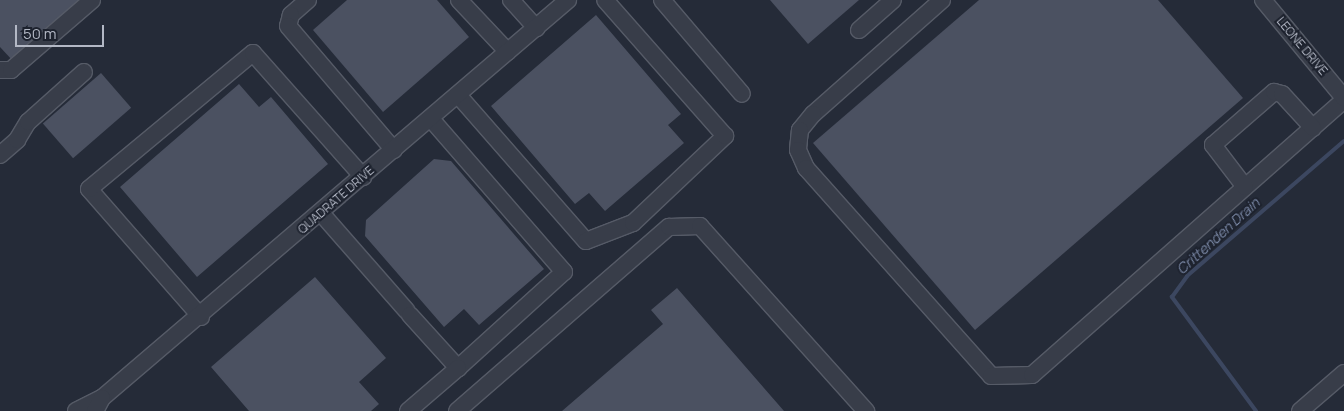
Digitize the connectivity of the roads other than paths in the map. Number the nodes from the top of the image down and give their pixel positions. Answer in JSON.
{"nodes":[{"id":1,"x":92,"y":0,"type":"edge"},
{"id":2,"x":308,"y":0,"type":"edge"},
{"id":3,"x":459,"y":0,"type":"edge"},
{"id":4,"x":511,"y":0,"type":"edge"},
{"id":5,"x":568,"y":0,"type":"edge"},
{"id":6,"x":605,"y":0,"type":"edge"},
{"id":7,"x":662,"y":0,"type":"edge"},
{"id":8,"x":893,"y":0,"type":"edge"},
{"id":9,"x":942,"y":0,"type":"edge"},
{"id":10,"x":1263,"y":0,"type":"edge"},
{"id":11,"x":536,"y":28,"type":"junction"},
{"id":12,"x":859,"y":30,"type":"dead end"},
{"id":13,"x":508,"y":52,"type":"junction"},
{"id":14,"x":0,"y":70,"type":"edge"},
{"id":15,"x":84,"y":72,"type":"dead end"},
{"id":16,"x":742,"y":94,"type":"dead end"},
{"id":17,"x":458,"y":95,"type":"junction"},
{"id":18,"x":1343,"y":97,"type":"edge"},
{"id":19,"x":430,"y":119,"type":"junction"},
{"id":20,"x":1313,"y":128,"type":"junction"},
{"id":21,"x":394,"y":150,"type":"junction"},
{"id":22,"x":0,"y":155,"type":"edge"},
{"id":23,"x":363,"y":177,"type":"junction"},
{"id":24,"x":1245,"y":187,"type":"junction"},
{"id":25,"x":321,"y":213,"type":"junction"},
{"id":26,"x":201,"y":316,"type":"junction"},
{"id":27,"x":458,"y":368,"type":"junction"},
{"id":28,"x":1344,"y":373,"type":"edge"},
{"id":29,"x":99,"y":405,"type":"edge"},
{"id":30,"x":76,"y":411,"type":"edge"},
{"id":31,"x":408,"y":411,"type":"edge"},
{"id":32,"x":458,"y":411,"type":"edge"},
{"id":33,"x":866,"y":411,"type":"edge"},
{"id":34,"x":1300,"y":411,"type":"edge"}],
"edges":[{"from":1,"to":14,"type":"street"},
{"from":2,"to":21,"type":"street"},
{"from":3,"to":13,"type":"street"},
{"from":4,"to":11,"type":"street"},
{"from":5,"to":11,"type":"street","name":"QUADRATE DRIVE"},
{"from":6,"to":17,"type":"street"},
{"from":7,"to":16,"type":"street"},
{"from":8,"to":12,"type":"street"},
{"from":9,"to":24,"type":"street"},
{"from":10,"to":18,"type":"street","name":"LEONE DRIVE"},
{"from":11,"to":13,"type":"street","name":"QUADRATE DRIVE"},
{"from":13,"to":17,"type":"street","name":"QUADRATE DRIVE"},
{"from":15,"to":22,"type":"street"},
{"from":17,"to":19,"type":"street","name":"QUADRATE DRIVE"},
{"from":18,"to":20,"type":"street"},
{"from":19,"to":21,"type":"street","name":"QUADRATE DRIVE"},
{"from":19,"to":27,"type":"street"},
{"from":20,"to":24,"type":"street"},
{"from":20,"to":24,"type":"street"},
{"from":21,"to":23,"type":"street","name":"QUADRATE DRIVE"},
{"from":23,"to":25,"type":"street","name":"QUADRATE DRIVE"},
{"from":23,"to":26,"type":"street"},
{"from":25,"to":26,"type":"street","name":"QUADRATE DRIVE"},
{"from":25,"to":27,"type":"street"},
{"from":26,"to":29,"type":"street","name":"QUADRATE DRIVE"},
{"from":27,"to":31,"type":"street"},
{"from":28,"to":34,"type":"street"},
{"from":29,"to":30,"type":"street","name":"QUADRATE DRIVE"},
{"from":32,"to":33,"type":"street"}]}
